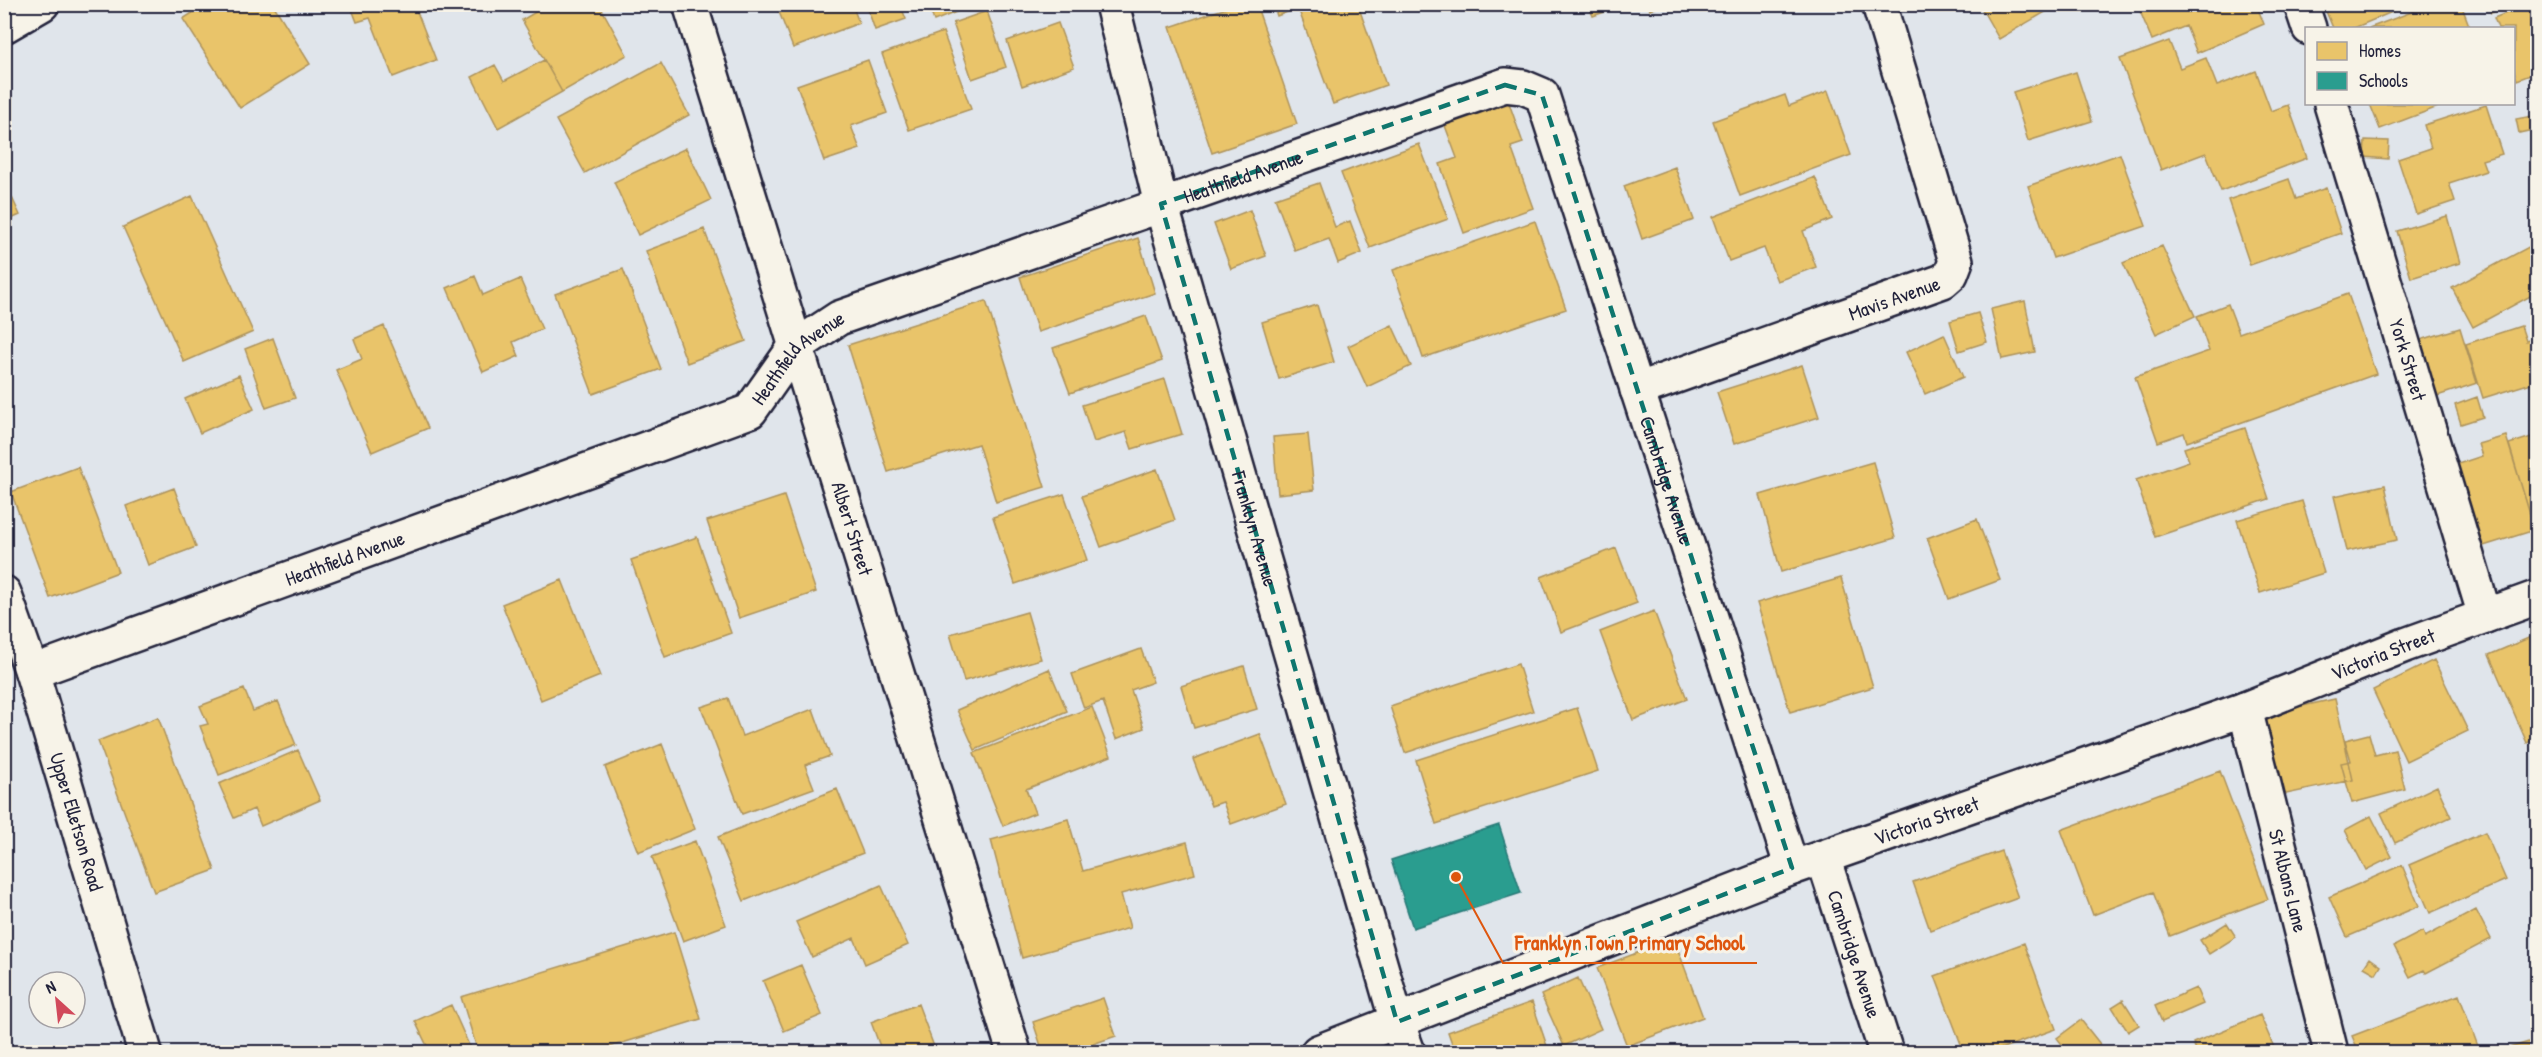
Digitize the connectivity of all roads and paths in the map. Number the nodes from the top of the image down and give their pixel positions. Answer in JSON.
{"nodes":[{"id":1,"x":42,"y":4,"type":"edge"},
{"id":2,"x":690,"y":4,"type":"edge"},
{"id":3,"x":1112,"y":4,"type":"edge"},
{"id":4,"x":1879,"y":4,"type":"edge"},
{"id":5,"x":2301,"y":4,"type":"edge"},
{"id":6,"x":4,"y":26,"type":"edge"},
{"id":7,"x":2308,"y":27,"type":"edge"},
{"id":8,"x":1542,"y":94,"type":"joint"},
{"id":9,"x":2331,"y":105,"type":"edge"},
{"id":10,"x":1161,"y":204,"type":"junction"},
{"id":11,"x":795,"y":347,"type":"junction"},
{"id":12,"x":1637,"y":390,"type":"junction"},
{"id":13,"x":4,"y":592,"type":"edge"},
{"id":14,"x":2538,"y":597,"type":"edge"},
{"id":15,"x":2485,"y":616,"type":"junction"},
{"id":16,"x":32,"y":672,"type":"junction"},
{"id":17,"x":2245,"y":709,"type":"junction"},
{"id":18,"x":1823,"y":857,"type":"junction"},
{"id":19,"x":1792,"y":868,"type":"junction"},
{"id":20,"x":1396,"y":1022,"type":"junction"},
{"id":21,"x":145,"y":1053,"type":"edge"},
{"id":22,"x":1014,"y":1053,"type":"edge"},
{"id":23,"x":1318,"y":1053,"type":"edge"},
{"id":24,"x":1408,"y":1053,"type":"edge"},
{"id":25,"x":1886,"y":1053,"type":"edge"},
{"id":26,"x":2331,"y":1053,"type":"edge"}],
"edges":[{"from":1,"to":6,"type":"street"},
{"from":2,"to":11,"type":"street","name":"Albert Street"},
{"from":3,"to":10,"type":"street","name":"Franklyn Avenue"},
{"from":4,"to":12,"type":"street","name":"Mavis Avenue"},
{"from":5,"to":7,"type":"street"},
{"from":8,"to":10,"type":"street","name":"Heathfield Avenue"},
{"from":8,"to":12,"type":"street","name":"Cambridge Avenue"},
{"from":9,"to":15,"type":"street","name":"York Street"},
{"from":10,"to":11,"type":"street","name":"Heathfield Avenue"},
{"from":10,"to":20,"type":"street","name":"Franklyn Avenue"},
{"from":11,"to":16,"type":"street","name":"Heathfield Avenue"},
{"from":11,"to":22,"type":"street","name":"Albert Street"},
{"from":12,"to":19,"type":"street","name":"Cambridge Avenue"},
{"from":13,"to":16,"type":"street","name":"Upper Elletson Road"},
{"from":14,"to":15,"type":"street","name":"Victoria Street"},
{"from":15,"to":17,"type":"street","name":"Victoria Street"},
{"from":16,"to":21,"type":"street","name":"Upper Elletson Road"},
{"from":17,"to":18,"type":"street","name":"Victoria Street"},
{"from":17,"to":26,"type":"street","name":"St Albans Lane"},
{"from":18,"to":19,"type":"street","name":"Victoria Street"},
{"from":18,"to":25,"type":"street","name":"Cambridge Avenue"},
{"from":19,"to":20,"type":"street","name":"Victoria Street"},
{"from":20,"to":23,"type":"street","name":"Victoria Street"},
{"from":20,"to":24,"type":"street","name":"Franklyn Avenue"}]}
